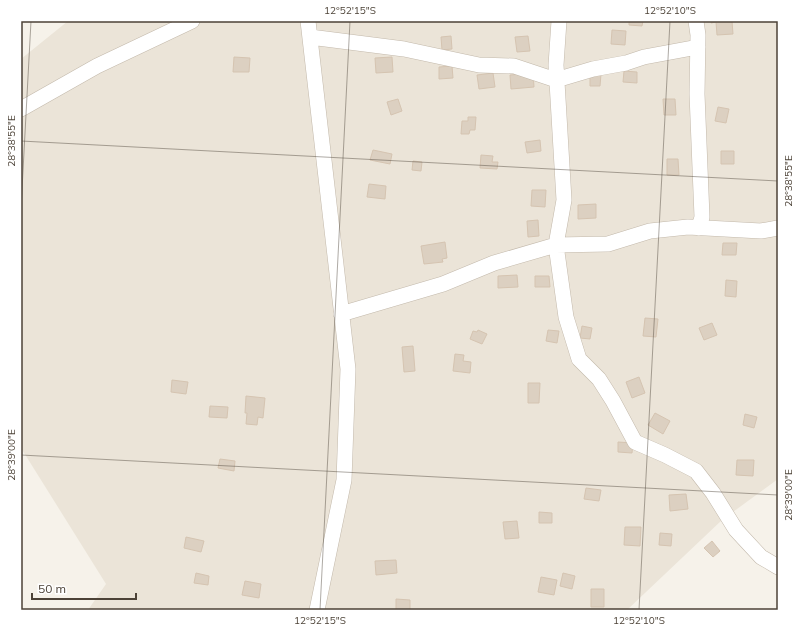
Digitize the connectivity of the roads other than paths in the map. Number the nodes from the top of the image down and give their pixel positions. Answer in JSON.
{"nodes":[{"id":1,"x":192,"y":21,"type":"edge"},
{"id":2,"x":308,"y":21,"type":"edge"},
{"id":3,"x":559,"y":21,"type":"edge"},
{"id":4,"x":696,"y":21,"type":"edge"},
{"id":5,"x":310,"y":37,"type":"junction"},
{"id":6,"x":698,"y":47,"type":"junction"},
{"id":7,"x":556,"y":80,"type":"junction"},
{"id":8,"x":21,"y":109,"type":"edge"},
{"id":9,"x":699,"y":228,"type":"junction"},
{"id":10,"x":778,"y":228,"type":"edge"},
{"id":11,"x":556,"y":245,"type":"junction"},
{"id":12,"x":341,"y":314,"type":"junction"},
{"id":13,"x":778,"y":567,"type":"edge"},
{"id":14,"x":317,"y":610,"type":"edge"}],
"edges":[{"from":1,"to":8,"type":"street"},
{"from":2,"to":5,"type":"street"},
{"from":3,"to":7,"type":"street"},
{"from":4,"to":6,"type":"street"},
{"from":5,"to":7,"type":"street"},
{"from":5,"to":12,"type":"street"},
{"from":6,"to":7,"type":"street"},
{"from":6,"to":9,"type":"street"},
{"from":7,"to":11,"type":"street"},
{"from":9,"to":10,"type":"street"},
{"from":9,"to":11,"type":"street"},
{"from":11,"to":12,"type":"street"},
{"from":11,"to":13,"type":"street"},
{"from":12,"to":14,"type":"street"}]}
